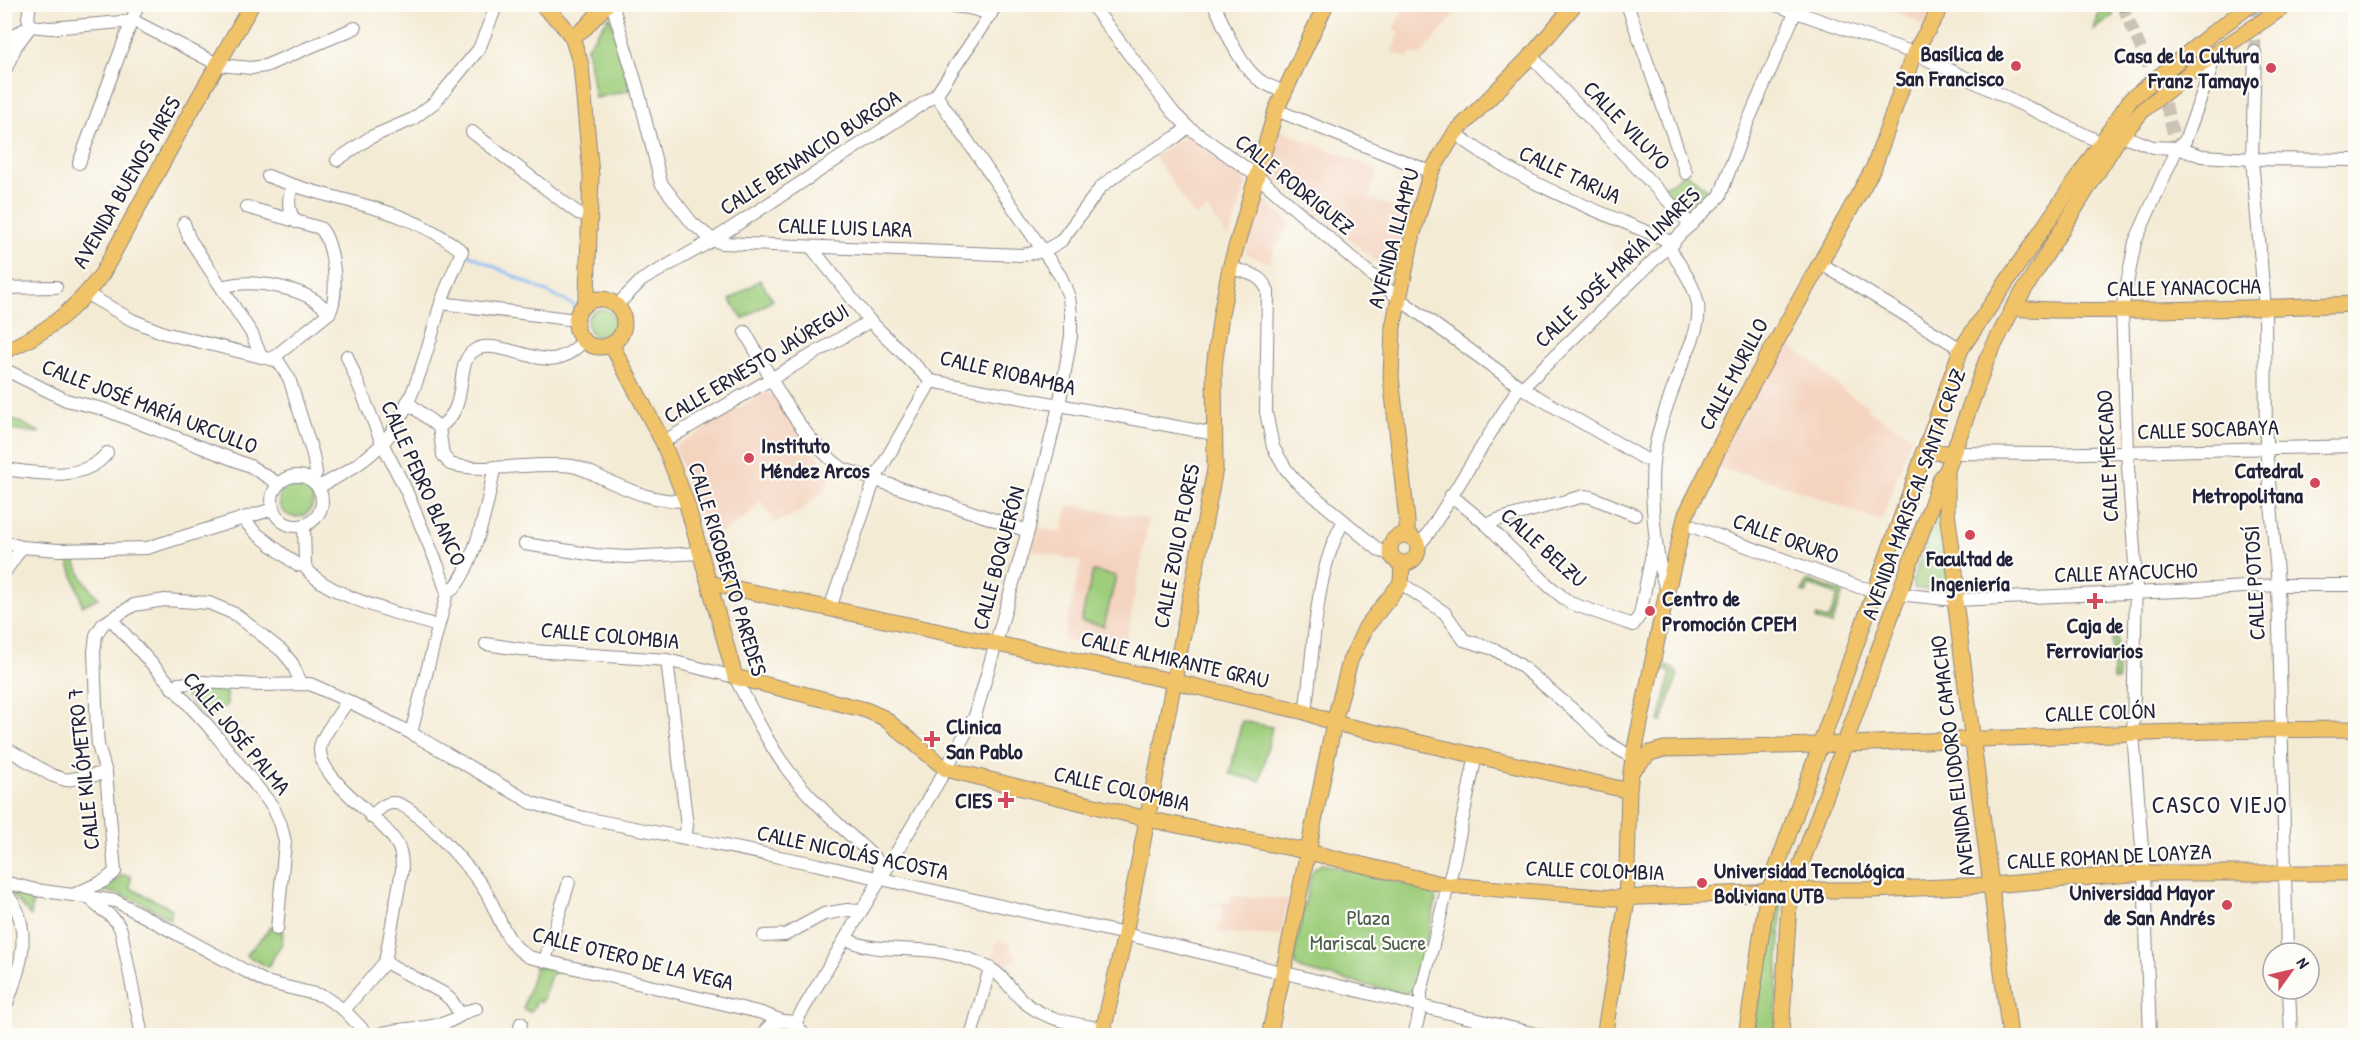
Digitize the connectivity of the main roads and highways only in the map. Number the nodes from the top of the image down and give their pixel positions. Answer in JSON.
{"nodes":[{"id":1,"x":252,"y":4,"type":"edge"},
{"id":2,"x":541,"y":4,"type":"edge"},
{"id":3,"x":607,"y":4,"type":"edge"},
{"id":4,"x":1326,"y":4,"type":"edge"},
{"id":5,"x":1575,"y":4,"type":"edge"},
{"id":6,"x":1943,"y":4,"type":"edge"},
{"id":7,"x":2253,"y":4,"type":"edge"},
{"id":8,"x":2288,"y":4,"type":"edge"},
{"id":9,"x":572,"y":37,"type":"junction"},
{"id":10,"x":589,"y":297,"type":"junction"},
{"id":11,"x":2355,"y":304,"type":"edge"},
{"id":12,"x":2013,"y":308,"type":"junction"},
{"id":13,"x":611,"y":344,"type":"junction"},
{"id":14,"x":4,"y":351,"type":"edge"},
{"id":15,"x":1923,"y":452,"type":"junction"},
{"id":16,"x":1953,"y":453,"type":"junction"},
{"id":17,"x":1947,"y":470,"type":"junction"},
{"id":18,"x":1412,"y":541,"type":"junction"},
{"id":19,"x":1396,"y":559,"type":"junction"},
{"id":20,"x":709,"y":583,"type":"junction"},
{"id":21,"x":1874,"y":590,"type":"junction"},
{"id":22,"x":1898,"y":594,"type":"junction"},
{"id":23,"x":735,"y":677,"type":"joint"},
{"id":24,"x":1172,"y":681,"type":"junction"},
{"id":25,"x":1334,"y":723,"type":"junction"},
{"id":26,"x":2355,"y":729,"type":"edge"},
{"id":27,"x":1973,"y":741,"type":"junction"},
{"id":28,"x":1846,"y":744,"type":"junction"},
{"id":29,"x":1819,"y":746,"type":"junction"},
{"id":30,"x":1632,"y":765,"type":"junction"},
{"id":31,"x":1629,"y":789,"type":"junction"},
{"id":32,"x":1147,"y":819,"type":"junction"},
{"id":33,"x":1308,"y":853,"type":"junction"},
{"id":34,"x":2355,"y":873,"type":"edge"},
{"id":35,"x":1990,"y":885,"type":"junction"},
{"id":36,"x":1770,"y":890,"type":"junction"},
{"id":37,"x":1793,"y":890,"type":"junction"},
{"id":38,"x":1627,"y":897,"type":"junction"},
{"id":39,"x":1102,"y":1032,"type":"edge"},
{"id":40,"x":1269,"y":1035,"type":"edge"},
{"id":41,"x":1604,"y":1035,"type":"edge"},
{"id":42,"x":1746,"y":1035,"type":"edge"},
{"id":43,"x":1781,"y":1035,"type":"edge"},
{"id":44,"x":2010,"y":1035,"type":"edge"}],
"edges":[{"from":1,"to":14,"type":"main road","name":"AVENIDA BUENOS AIRES"},
{"from":2,"to":9,"type":"main road"},
{"from":3,"to":9,"type":"main road"},
{"from":4,"to":24,"type":"main road","name":"CALLE ZOILO FLORES"},
{"from":5,"to":18,"type":"main road","name":"AVENIDA ILLAMPU"},
{"from":6,"to":30,"type":"main road","name":"CALLE MURILLO"},
{"from":7,"to":15,"type":"main road","name":"AVENIDA MARISCAL SANTA CRUZ"},
{"from":8,"to":12,"type":"main road","name":"AVENIDA MARISCAL SANTA CRUZ"},
{"from":9,"to":10,"type":"main road"},
{"from":10,"to":13,"type":"main road"},
{"from":10,"to":13,"type":"main road"},
{"from":11,"to":12,"type":"main road","name":"CALLE YANACOCHA"},
{"from":12,"to":16,"type":"main road","name":"AVENIDA MARISCAL SANTA CRUZ"},
{"from":13,"to":20,"type":"main road","name":"CALLE RIGOBERTO PAREDES"},
{"from":15,"to":16,"type":"main road"},
{"from":15,"to":21,"type":"main road","name":"AVENIDA MARISCAL SANTA CRUZ"},
{"from":16,"to":17,"type":"main road","name":"AVENIDA MARISCAL SANTA CRUZ"},
{"from":17,"to":22,"type":"main road","name":"AVENIDA MARISCAL SANTA CRUZ"},
{"from":17,"to":27,"type":"main road","name":"AVENIDA ELIODORO CAMACHO"},
{"from":18,"to":19,"type":"main road"},
{"from":18,"to":19,"type":"main road"},
{"from":19,"to":25,"type":"main road"},
{"from":20,"to":23,"type":"main road","name":"CALLE RIGOBERTO PAREDES"},
{"from":20,"to":24,"type":"main road","name":"CALLE ALMIRANTE GRAU"},
{"from":21,"to":22,"type":"main road"},
{"from":21,"to":29,"type":"main road","name":"AVENIDA MARISCAL SANTA CRUZ"},
{"from":22,"to":28,"type":"main road","name":"AVENIDA MARISCAL SANTA CRUZ"},
{"from":23,"to":32,"type":"main road","name":"CALLE COLOMBIA"},
{"from":24,"to":25,"type":"main road","name":"CALLE ALMIRANTE GRAU"},
{"from":24,"to":32,"type":"main road","name":"CALLE ZOILO FLORES"},
{"from":25,"to":31,"type":"main road","name":"CALLE ALMIRANTE GRAU"},
{"from":25,"to":33,"type":"main road"},
{"from":26,"to":27,"type":"main road","name":"CALLE COLÓN"},
{"from":27,"to":28,"type":"main road","name":"CALLE COLÓN"},
{"from":27,"to":35,"type":"main road","name":"AVENIDA ELIODORO CAMACHO"},
{"from":28,"to":29,"type":"main road","name":"CALLE COLÓN"},
{"from":28,"to":37,"type":"main road","name":"AVENIDA MARISCAL SANTA CRUZ"},
{"from":29,"to":30,"type":"main road"},
{"from":29,"to":36,"type":"main road","name":"AVENIDA MARISCAL SANTA CRUZ"},
{"from":30,"to":31,"type":"main road","name":"CALLE MURILLO"},
{"from":31,"to":38,"type":"main road","name":"CALLE MURILLO"},
{"from":32,"to":33,"type":"main road","name":"CALLE COLOMBIA"},
{"from":32,"to":39,"type":"main road","name":"CALLE ZOILO FLORES"},
{"from":33,"to":38,"type":"main road","name":"CALLE COLOMBIA"},
{"from":33,"to":40,"type":"main road"},
{"from":34,"to":35,"type":"main road","name":"CALLE ROMAN DE LOAYZA"},
{"from":35,"to":37,"type":"main road","name":"CALLE ROMAN DE LOAYZA"},
{"from":35,"to":44,"type":"main road","name":"AVENIDA ELIODORO CAMACHO"},
{"from":36,"to":37,"type":"main road","name":"CALLE COLOMBIA"},
{"from":36,"to":38,"type":"main road","name":"CALLE COLOMBIA"},
{"from":36,"to":42,"type":"main road","name":"AVENIDA MARISCAL SANTA CRUZ"},
{"from":37,"to":43,"type":"main road","name":"AVENIDA MARISCAL SANTA CRUZ"},
{"from":38,"to":41,"type":"main road","name":"CALLE MURILLO"}]}
